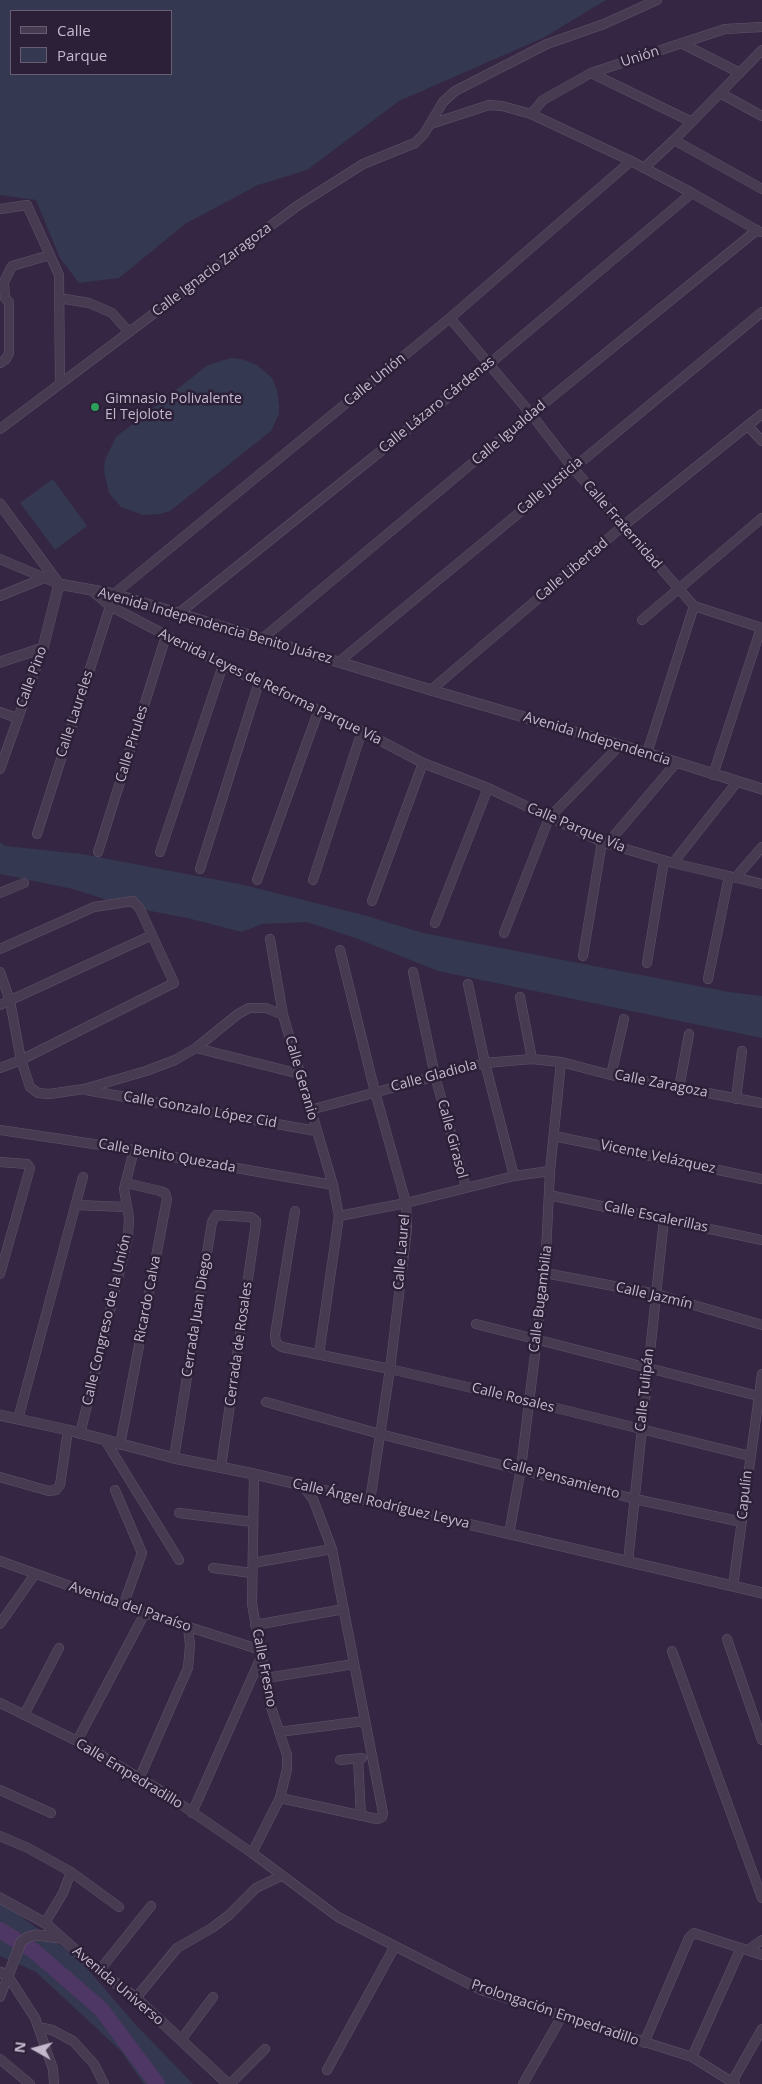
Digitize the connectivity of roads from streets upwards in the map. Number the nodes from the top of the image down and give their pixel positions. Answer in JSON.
{"nodes":[{"id":1,"x":657,"y":0,"type":"edge"},
{"id":2,"x":762,"y":27,"type":"edge"},
{"id":3,"x":681,"y":43,"type":"junction"},
{"id":4,"x":762,"y":50,"type":"edge"},
{"id":5,"x":591,"y":73,"type":"junction"},
{"id":6,"x":740,"y":74,"type":"junction"},
{"id":7,"x":720,"y":93,"type":"junction"},
{"id":8,"x":531,"y":114,"type":"junction"},
{"id":9,"x":762,"y":116,"type":"edge"},
{"id":10,"x":692,"y":122,"type":"junction"},
{"id":11,"x":430,"y":124,"type":"junction"},
{"id":12,"x":674,"y":140,"type":"junction"},
{"id":13,"x":631,"y":161,"type":"junction"},
{"id":14,"x":644,"y":168,"type":"junction"},
{"id":15,"x":762,"y":189,"type":"edge"},
{"id":16,"x":692,"y":193,"type":"junction"},
{"id":17,"x":0,"y":209,"type":"edge"},
{"id":18,"x":759,"y":231,"type":"edge"},
{"id":19,"x":50,"y":255,"type":"junction"},
{"id":20,"x":3,"y":298,"type":"edge"},
{"id":21,"x":59,"y":298,"type":"junction"},
{"id":22,"x":762,"y":312,"type":"edge"},
{"id":23,"x":450,"y":318,"type":"junction"},
{"id":24,"x":129,"y":332,"type":"junction"},
{"id":25,"x":0,"y":363,"type":"edge"},
{"id":26,"x":488,"y":365,"type":"junction"},
{"id":27,"x":60,"y":384,"type":"junction"},
{"id":28,"x":531,"y":414,"type":"junction"},
{"id":29,"x":762,"y":414,"type":"edge"},
{"id":30,"x":748,"y":426,"type":"junction"},
{"id":31,"x":0,"y":429,"type":"edge"},
{"id":32,"x":762,"y":441,"type":"edge"},
{"id":33,"x":572,"y":468,"type":"junction"},
{"id":34,"x":0,"y":504,"type":"edge"},
{"id":35,"x":762,"y":518,"type":"edge"},
{"id":36,"x":623,"y":526,"type":"junction"},
{"id":37,"x":0,"y":559,"type":"edge"},
{"id":38,"x":44,"y":578,"type":"junction"},
{"id":39,"x":59,"y":584,"type":"junction"},
{"id":40,"x":678,"y":589,"type":"junction"},
{"id":41,"x":92,"y":591,"type":"junction"},
{"id":42,"x":114,"y":594,"type":"junction"},
{"id":43,"x":0,"y":596,"type":"edge"},
{"id":44,"x":110,"y":606,"type":"junction"},
{"id":45,"x":694,"y":606,"type":"junction"},
{"id":46,"x":178,"y":614,"type":"junction"},
{"id":47,"x":642,"y":620,"type":"dead end"},
{"id":48,"x":761,"y":628,"type":"edge"},
{"id":49,"x":166,"y":636,"type":"junction"},
{"id":50,"x":262,"y":639,"type":"junction"},
{"id":51,"x":43,"y":648,"type":"junction"},
{"id":52,"x":340,"y":661,"type":"junction"},
{"id":53,"x":0,"y":662,"type":"edge"},
{"id":54,"x":222,"y":665,"type":"junction"},
{"id":55,"x":259,"y":682,"type":"junction"},
{"id":56,"x":430,"y":690,"type":"junction"},
{"id":57,"x":0,"y":712,"type":"edge"},
{"id":58,"x":318,"y":712,"type":"junction"},
{"id":59,"x":17,"y":718,"type":"junction"},
{"id":60,"x":362,"y":731,"type":"junction"},
{"id":61,"x":620,"y":745,"type":"junction"},
{"id":62,"x":398,"y":751,"type":"joint"},
{"id":63,"x":647,"y":753,"type":"junction"},
{"id":64,"x":2,"y":755,"type":"edge"},
{"id":65,"x":423,"y":763,"type":"junction"},
{"id":66,"x":676,"y":763,"type":"junction"},
{"id":67,"x":0,"y":769,"type":"edge"},
{"id":68,"x":713,"y":775,"type":"junction"},
{"id":69,"x":737,"y":782,"type":"junction"},
{"id":70,"x":488,"y":788,"type":"junction"},
{"id":71,"x":762,"y":789,"type":"edge"},
{"id":72,"x":549,"y":818,"type":"junction"},
{"id":73,"x":37,"y":834,"type":"dead end"},
{"id":74,"x":605,"y":842,"type":"junction"},
{"id":75,"x":762,"y":847,"type":"edge"},
{"id":76,"x":98,"y":852,"type":"dead end"},
{"id":77,"x":160,"y":852,"type":"dead end"},
{"id":78,"x":669,"y":862,"type":"junction"},
{"id":79,"x":200,"y":868,"type":"dead end"},
{"id":80,"x":733,"y":877,"type":"junction"},
{"id":81,"x":257,"y":880,"type":"dead end"},
{"id":82,"x":313,"y":880,"type":"dead end"},
{"id":83,"x":24,"y":883,"type":"dead end"},
{"id":84,"x":762,"y":884,"type":"edge"},
{"id":85,"x":0,"y":894,"type":"edge"},
{"id":86,"x":372,"y":901,"type":"dead end"},
{"id":87,"x":435,"y":922,"type":"dead end"},
{"id":88,"x":504,"y":933,"type":"dead end"},
{"id":89,"x":152,"y":935,"type":"junction"},
{"id":90,"x":270,"y":939,"type":"dead end"},
{"id":91,"x":0,"y":949,"type":"edge"},
{"id":92,"x":340,"y":950,"type":"dead end"},
{"id":93,"x":583,"y":956,"type":"dead end"},
{"id":94,"x":647,"y":963,"type":"dead end"},
{"id":95,"x":0,"y":972,"type":"edge"},
{"id":96,"x":413,"y":972,"type":"dead end"},
{"id":97,"x":708,"y":979,"type":"dead end"},
{"id":98,"x":468,"y":984,"type":"dead end"},
{"id":99,"x":520,"y":997,"type":"dead end"},
{"id":100,"x":10,"y":1001,"type":"junction"},
{"id":101,"x":0,"y":1005,"type":"edge"},
{"id":102,"x":283,"y":1015,"type":"junction"},
{"id":103,"x":624,"y":1019,"type":"dead end"},
{"id":104,"x":689,"y":1034,"type":"dead end"},
{"id":105,"x":196,"y":1048,"type":"junction"},
{"id":106,"x":742,"y":1051,"type":"dead end"},
{"id":107,"x":532,"y":1059,"type":"junction"},
{"id":108,"x":21,"y":1060,"type":"junction"},
{"id":109,"x":561,"y":1062,"type":"junction"},
{"id":110,"x":485,"y":1063,"type":"junction"},
{"id":111,"x":0,"y":1068,"type":"edge"},
{"id":112,"x":300,"y":1074,"type":"junction"},
{"id":113,"x":611,"y":1075,"type":"junction"},
{"id":114,"x":435,"y":1076,"type":"junction"},
{"id":115,"x":679,"y":1088,"type":"junction"},
{"id":116,"x":84,"y":1089,"type":"junction"},
{"id":117,"x":375,"y":1092,"type":"junction"},
{"id":118,"x":736,"y":1099,"type":"junction"},
{"id":119,"x":762,"y":1103,"type":"edge"},
{"id":120,"x":310,"y":1110,"type":"junction"},
{"id":121,"x":0,"y":1130,"type":"edge"},
{"id":122,"x":316,"y":1131,"type":"junction"},
{"id":123,"x":554,"y":1136,"type":"junction"},
{"id":124,"x":134,"y":1150,"type":"junction"},
{"id":125,"x":0,"y":1162,"type":"edge"},
{"id":126,"x":550,"y":1171,"type":"junction"},
{"id":127,"x":514,"y":1176,"type":"junction"},
{"id":128,"x":83,"y":1177,"type":"dead end"},
{"id":129,"x":762,"y":1179,"type":"edge"},
{"id":130,"x":126,"y":1183,"type":"junction"},
{"id":131,"x":332,"y":1185,"type":"junction"},
{"id":132,"x":466,"y":1188,"type":"junction"},
{"id":133,"x":549,"y":1195,"type":"junction"},
{"id":134,"x":406,"y":1203,"type":"junction"},
{"id":135,"x":76,"y":1205,"type":"junction"},
{"id":136,"x":126,"y":1207,"type":"junction"},
{"id":137,"x":296,"y":1211,"type":"dead end"},
{"id":138,"x":339,"y":1216,"type":"junction"},
{"id":139,"x":664,"y":1219,"type":"junction"},
{"id":140,"x":256,"y":1221,"type":"joint"},
{"id":141,"x":762,"y":1240,"type":"edge"},
{"id":142,"x":545,"y":1273,"type":"junction"},
{"id":143,"x":0,"y":1274,"type":"edge"},
{"id":144,"x":656,"y":1294,"type":"junction"},
{"id":145,"x":476,"y":1324,"type":"dead end"},
{"id":146,"x":762,"y":1325,"type":"edge"},
{"id":147,"x":536,"y":1338,"type":"junction"},
{"id":148,"x":319,"y":1354,"type":"junction"},
{"id":149,"x":648,"y":1368,"type":"junction"},
{"id":150,"x":390,"y":1369,"type":"junction"},
{"id":151,"x":762,"y":1374,"type":"edge"},
{"id":152,"x":758,"y":1396,"type":"junction"},
{"id":153,"x":528,"y":1401,"type":"junction"},
{"id":154,"x":266,"y":1402,"type":"dead end"},
{"id":155,"x":0,"y":1415,"type":"edge"},
{"id":156,"x":18,"y":1419,"type":"junction"},
{"id":157,"x":68,"y":1430,"type":"junction"},
{"id":158,"x":641,"y":1430,"type":"junction"},
{"id":159,"x":80,"y":1434,"type":"junction"},
{"id":160,"x":380,"y":1434,"type":"junction"},
{"id":161,"x":105,"y":1440,"type":"junction"},
{"id":162,"x":120,"y":1445,"type":"junction"},
{"id":163,"x":750,"y":1456,"type":"junction"},
{"id":164,"x":174,"y":1458,"type":"junction"},
{"id":165,"x":222,"y":1467,"type":"junction"},
{"id":166,"x":520,"y":1468,"type":"junction"},
{"id":167,"x":254,"y":1474,"type":"junction"},
{"id":168,"x":0,"y":1477,"type":"edge"},
{"id":169,"x":303,"y":1486,"type":"junction"},
{"id":170,"x":115,"y":1490,"type":"dead end"},
{"id":171,"x":635,"y":1498,"type":"junction"},
{"id":172,"x":370,"y":1501,"type":"junction"},
{"id":173,"x":179,"y":1513,"type":"dead end"},
{"id":174,"x":253,"y":1522,"type":"junction"},
{"id":175,"x":742,"y":1522,"type":"junction"},
{"id":176,"x":509,"y":1534,"type":"junction"},
{"id":177,"x":332,"y":1549,"type":"junction"},
{"id":178,"x":179,"y":1560,"type":"dead end"},
{"id":179,"x":0,"y":1562,"type":"edge"},
{"id":180,"x":628,"y":1562,"type":"junction"},
{"id":181,"x":253,"y":1563,"type":"junction"},
{"id":182,"x":213,"y":1568,"type":"dead end"},
{"id":183,"x":252,"y":1573,"type":"junction"},
{"id":184,"x":35,"y":1574,"type":"junction"},
{"id":185,"x":733,"y":1586,"type":"junction"},
{"id":186,"x":762,"y":1593,"type":"edge"},
{"id":187,"x":123,"y":1606,"type":"junction"},
{"id":188,"x":344,"y":1610,"type":"junction"},
{"id":189,"x":145,"y":1613,"type":"junction"},
{"id":190,"x":0,"y":1624,"type":"edge"},
{"id":191,"x":255,"y":1625,"type":"junction"},
{"id":192,"x":188,"y":1627,"type":"junction"},
{"id":193,"x":727,"y":1639,"type":"dead end"},
{"id":194,"x":59,"y":1648,"type":"dead end"},
{"id":195,"x":672,"y":1651,"type":"dead end"},
{"id":196,"x":262,"y":1653,"type":"junction"},
{"id":197,"x":354,"y":1664,"type":"junction"},
{"id":198,"x":266,"y":1678,"type":"junction"},
{"id":199,"x":0,"y":1703,"type":"edge"},
{"id":200,"x":24,"y":1716,"type":"junction"},
{"id":201,"x":364,"y":1722,"type":"junction"},
{"id":202,"x":279,"y":1732,"type":"junction"},
{"id":203,"x":762,"y":1740,"type":"edge"},
{"id":204,"x":77,"y":1741,"type":"junction"},
{"id":205,"x":371,"y":1758,"type":"junction"},
{"id":206,"x":358,"y":1759,"type":"junction"},
{"id":207,"x":340,"y":1760,"type":"dead end"},
{"id":208,"x":139,"y":1779,"type":"junction"},
{"id":209,"x":0,"y":1790,"type":"edge"},
{"id":210,"x":280,"y":1798,"type":"junction"},
{"id":211,"x":51,"y":1813,"type":"dead end"},
{"id":212,"x":192,"y":1813,"type":"junction"},
{"id":213,"x":361,"y":1816,"type":"junction"},
{"id":214,"x":0,"y":1836,"type":"edge"},
{"id":215,"x":252,"y":1853,"type":"junction"},
{"id":216,"x":71,"y":1872,"type":"junction"},
{"id":217,"x":281,"y":1876,"type":"junction"},
{"id":218,"x":0,"y":1898,"type":"edge"},
{"id":219,"x":762,"y":1898,"type":"edge"},
{"id":220,"x":151,"y":1906,"type":"dead end"},
{"id":221,"x":119,"y":1908,"type":"dead end"},
{"id":222,"x":45,"y":1923,"type":"junction"},
{"id":223,"x":61,"y":1938,"type":"junction"},
{"id":224,"x":762,"y":1940,"type":"edge"},
{"id":225,"x":395,"y":1946,"type":"junction"},
{"id":226,"x":745,"y":1949,"type":"junction"},
{"id":227,"x":762,"y":1955,"type":"edge"},
{"id":228,"x":99,"y":1971,"type":"junction"},
{"id":229,"x":4,"y":1974,"type":"edge"},
{"id":230,"x":0,"y":1997,"type":"edge"},
{"id":231,"x":213,"y":1997,"type":"dead end"},
{"id":232,"x":136,"y":1998,"type":"junction"},
{"id":233,"x":562,"y":2016,"type":"junction"},
{"id":234,"x":38,"y":2027,"type":"junction"},
{"id":235,"x":762,"y":2029,"type":"edge"},
{"id":236,"x":181,"y":2040,"type":"junction"},
{"id":237,"x":644,"y":2043,"type":"junction"},
{"id":238,"x":265,"y":2049,"type":"dead end"},
{"id":239,"x":692,"y":2058,"type":"junction"},
{"id":240,"x":0,"y":2059,"type":"edge"},
{"id":241,"x":327,"y":2070,"type":"dead end"},
{"id":242,"x":734,"y":2083,"type":"edge"},
{"id":243,"x":30,"y":2084,"type":"edge"},
{"id":244,"x":54,"y":2084,"type":"edge"},
{"id":245,"x":104,"y":2084,"type":"edge"},
{"id":246,"x":229,"y":2084,"type":"edge"},
{"id":247,"x":523,"y":2084,"type":"edge"}],
"edges":[{"from":1,"to":11,"type":"street","name":"Calle Ignacio Zaragoza"},
{"from":2,"to":3,"type":"street","name":"Unión"},
{"from":3,"to":5,"type":"street","name":"Unión"},
{"from":3,"to":6,"type":"street"},
{"from":4,"to":6,"type":"street"},
{"from":5,"to":8,"type":"street","name":"Unión"},
{"from":5,"to":10,"type":"street"},
{"from":6,"to":7,"type":"street"},
{"from":7,"to":9,"type":"street"},
{"from":7,"to":10,"type":"street"},
{"from":8,"to":11,"type":"street"},
{"from":8,"to":13,"type":"street"},
{"from":10,"to":12,"type":"street"},
{"from":11,"to":24,"type":"street","name":"Calle Ignacio Zaragoza"},
{"from":12,"to":14,"type":"street"},
{"from":12,"to":15,"type":"street"},
{"from":13,"to":14,"type":"street"},
{"from":13,"to":23,"type":"street","name":"Calle Unión"},
{"from":14,"to":16,"type":"street"},
{"from":16,"to":18,"type":"street"},
{"from":16,"to":26,"type":"street","name":"Calle Lázaro Cárdenas"},
{"from":17,"to":19,"type":"street"},
{"from":18,"to":28,"type":"street","name":"Calle Igualdad"},
{"from":19,"to":20,"type":"street"},
{"from":19,"to":21,"type":"street"},
{"from":20,"to":25,"type":"street"},
{"from":21,"to":24,"type":"street"},
{"from":21,"to":27,"type":"street"},
{"from":22,"to":33,"type":"street","name":"Calle Justicia"},
{"from":23,"to":26,"type":"street","name":"Calle Fraternidad"},
{"from":23,"to":42,"type":"street","name":"Calle Unión"},
{"from":24,"to":27,"type":"street","name":"Calle Ignacio Zaragoza"},
{"from":26,"to":28,"type":"street","name":"Calle Fraternidad"},
{"from":26,"to":46,"type":"street","name":"Calle Lázaro Cárdenas"},
{"from":27,"to":31,"type":"street","name":"Calle Ignacio Zaragoza"},
{"from":28,"to":33,"type":"street","name":"Calle Fraternidad"},
{"from":28,"to":50,"type":"street","name":"Calle Igualdad"},
{"from":29,"to":30,"type":"street","name":"Calle Libertad"},
{"from":30,"to":32,"type":"street"},
{"from":30,"to":36,"type":"street","name":"Calle Libertad"},
{"from":33,"to":36,"type":"street","name":"Calle Fraternidad"},
{"from":33,"to":52,"type":"street","name":"Calle Justicia"},
{"from":34,"to":39,"type":"street"},
{"from":35,"to":40,"type":"street"},
{"from":36,"to":40,"type":"street","name":"Calle Fraternidad"},
{"from":36,"to":56,"type":"street","name":"Calle Libertad"},
{"from":37,"to":38,"type":"street","name":"Avenida Independencia Benito Juárez"},
{"from":38,"to":39,"type":"street","name":"Avenida Independencia Benito Juárez"},
{"from":38,"to":43,"type":"street"},
{"from":39,"to":41,"type":"street","name":"Avenida Independencia Benito Juárez"},
{"from":39,"to":51,"type":"street","name":"Calle Pino"},
{"from":40,"to":45,"type":"street","name":"Calle Fraternidad"},
{"from":40,"to":47,"type":"street"},
{"from":41,"to":42,"type":"street","name":"Avenida Independencia Benito Juárez"},
{"from":41,"to":44,"type":"street","name":"Avenida Leyes de Reforma Parque Vía"},
{"from":42,"to":44,"type":"street","name":"Calle Laureles"},
{"from":42,"to":46,"type":"street","name":"Avenida Independencia Benito Juárez"},
{"from":44,"to":49,"type":"street","name":"Avenida Leyes de Reforma Parque Vía"},
{"from":44,"to":73,"type":"street","name":"Calle Laureles"},
{"from":45,"to":48,"type":"street","name":"Calle Fraternidad"},
{"from":45,"to":63,"type":"street"},
{"from":46,"to":50,"type":"street","name":"Avenida Independencia Benito Juárez"},
{"from":48,"to":68,"type":"street"},
{"from":49,"to":54,"type":"street","name":"Avenida Leyes de Reforma Parque Vía"},
{"from":49,"to":76,"type":"street","name":"Calle Pirules"},
{"from":50,"to":52,"type":"street","name":"Avenida Independencia Benito Juárez"},
{"from":51,"to":53,"type":"street"},
{"from":51,"to":59,"type":"street","name":"Calle Pino"},
{"from":52,"to":56,"type":"street","name":"Avenida Independencia Benito Juárez"},
{"from":54,"to":55,"type":"street","name":"Avenida Leyes de Reforma Parque Vía"},
{"from":54,"to":77,"type":"street"},
{"from":55,"to":58,"type":"street","name":"Avenida Leyes de Reforma Parque Vía"},
{"from":55,"to":79,"type":"street"},
{"from":56,"to":61,"type":"street","name":"Avenida Independencia"},
{"from":57,"to":59,"type":"street"},
{"from":58,"to":60,"type":"street","name":"Avenida Leyes de Reforma Parque Vía"},
{"from":58,"to":81,"type":"street"},
{"from":59,"to":64,"type":"street","name":"Calle Pino"},
{"from":60,"to":62,"type":"street","name":"Avenida Leyes de Reforma Parque Vía"},
{"from":60,"to":82,"type":"street"},
{"from":61,"to":63,"type":"street","name":"Avenida Independencia"},
{"from":61,"to":72,"type":"street"},
{"from":62,"to":65,"type":"street","name":"Calle Parque Vía"},
{"from":63,"to":66,"type":"street","name":"Avenida Independencia"},
{"from":64,"to":67,"type":"street","name":"Calle Pino"},
{"from":65,"to":70,"type":"street","name":"Calle Parque Vía"},
{"from":65,"to":86,"type":"street"},
{"from":66,"to":68,"type":"street","name":"Avenida Independencia"},
{"from":66,"to":74,"type":"street"},
{"from":68,"to":69,"type":"street","name":"Avenida Independencia"},
{"from":69,"to":71,"type":"street","name":"Avenida Independencia"},
{"from":69,"to":78,"type":"street"},
{"from":70,"to":72,"type":"street","name":"Calle Parque Vía"},
{"from":70,"to":87,"type":"street"},
{"from":72,"to":74,"type":"street","name":"Calle Parque Vía"},
{"from":72,"to":88,"type":"street"},
{"from":74,"to":78,"type":"street","name":"Calle Parque Vía"},
{"from":74,"to":93,"type":"street"},
{"from":75,"to":80,"type":"street"},
{"from":78,"to":80,"type":"street","name":"Calle Parque Vía"},
{"from":78,"to":94,"type":"street"},
{"from":80,"to":84,"type":"street","name":"Calle Parque Vía"},
{"from":80,"to":97,"type":"street"},
{"from":83,"to":85,"type":"street"},
{"from":89,"to":91,"type":"street"},
{"from":89,"to":100,"type":"street"},
{"from":89,"to":108,"type":"street"},
{"from":90,"to":102,"type":"street","name":"Calle Geranio"},
{"from":92,"to":117,"type":"street","name":"Calle Laurel"},
{"from":95,"to":100,"type":"street"},
{"from":96,"to":114,"type":"street","name":"Calle Girasol"},
{"from":98,"to":110,"type":"street"},
{"from":99,"to":107,"type":"street"},
{"from":100,"to":101,"type":"street"},
{"from":100,"to":108,"type":"street"},
{"from":102,"to":105,"type":"street"},
{"from":102,"to":112,"type":"street","name":"Calle Geranio"},
{"from":103,"to":113,"type":"street"},
{"from":104,"to":115,"type":"street"},
{"from":105,"to":112,"type":"street"},
{"from":105,"to":116,"type":"street"},
{"from":106,"to":118,"type":"street"},
{"from":107,"to":109,"type":"street","name":"Calle Gladiola"},
{"from":107,"to":110,"type":"street","name":"Calle Gladiola"},
{"from":108,"to":111,"type":"street"},
{"from":108,"to":116,"type":"street"},
{"from":109,"to":113,"type":"street","name":"Calle Zaragoza"},
{"from":109,"to":123,"type":"street","name":"Calle Bugambilia"},
{"from":110,"to":114,"type":"street","name":"Calle Gladiola"},
{"from":110,"to":127,"type":"street"},
{"from":112,"to":120,"type":"street","name":"Calle Geranio"},
{"from":113,"to":115,"type":"street","name":"Calle Zaragoza"},
{"from":114,"to":117,"type":"street","name":"Calle Gladiola"},
{"from":114,"to":132,"type":"street","name":"Calle Girasol"},
{"from":115,"to":118,"type":"street","name":"Calle Zaragoza"},
{"from":116,"to":122,"type":"street","name":"Calle Gonzalo López Cid"},
{"from":117,"to":120,"type":"street","name":"Calle Gladiola"},
{"from":117,"to":134,"type":"street","name":"Calle Laurel"},
{"from":118,"to":119,"type":"street","name":"Calle Zaragoza"},
{"from":120,"to":122,"type":"street","name":"Calle Geranio"},
{"from":121,"to":124,"type":"street","name":"Calle Benito Quezada"},
{"from":122,"to":131,"type":"street","name":"Calle Geranio"},
{"from":123,"to":126,"type":"street","name":"Calle Bugambilia"},
{"from":123,"to":129,"type":"street","name":"Vicente Velázquez"},
{"from":124,"to":130,"type":"street","name":"Calle Congreso de la Unión"},
{"from":124,"to":131,"type":"street","name":"Calle Benito Quezada"},
{"from":125,"to":143,"type":"street"},
{"from":126,"to":127,"type":"street"},
{"from":126,"to":133,"type":"street","name":"Calle Bugambilia"},
{"from":127,"to":132,"type":"street"},
{"from":128,"to":135,"type":"street"},
{"from":130,"to":136,"type":"street","name":"Calle Congreso de la Unión"},
{"from":130,"to":162,"type":"street","name":"Ricardo Calva"},
{"from":131,"to":138,"type":"street","name":"Calle Geranio"},
{"from":132,"to":134,"type":"street"},
{"from":133,"to":139,"type":"street","name":"Calle Escalerillas"},
{"from":133,"to":142,"type":"street","name":"Calle Bugambilia"},
{"from":134,"to":138,"type":"street"},
{"from":134,"to":150,"type":"street","name":"Calle Laurel"},
{"from":135,"to":136,"type":"street"},
{"from":135,"to":156,"type":"street"},
{"from":136,"to":159,"type":"street","name":"Calle Congreso de la Unión"},
{"from":137,"to":148,"type":"street","name":"Calle Rosales"},
{"from":138,"to":148,"type":"street"},
{"from":139,"to":141,"type":"street","name":"Calle Escalerillas"},
{"from":139,"to":144,"type":"street","name":"Calle Tulipán"},
{"from":140,"to":164,"type":"street","name":"Cerrada Juan Diego"},
{"from":140,"to":165,"type":"street","name":"Cerrada de Rosales"},
{"from":142,"to":144,"type":"street","name":"Calle Jazmín"},
{"from":142,"to":147,"type":"street","name":"Calle Bugambilia"},
{"from":144,"to":146,"type":"street","name":"Calle Jazmín"},
{"from":144,"to":149,"type":"street","name":"Calle Tulipán"},
{"from":145,"to":147,"type":"street"},
{"from":147,"to":149,"type":"street"},
{"from":147,"to":153,"type":"street","name":"Calle Bugambilia"},
{"from":148,"to":150,"type":"street","name":"Calle Rosales"},
{"from":149,"to":152,"type":"street"},
{"from":149,"to":158,"type":"street","name":"Calle Tulipán"},
{"from":150,"to":153,"type":"street","name":"Calle Rosales"},
{"from":150,"to":160,"type":"street","name":"Calle Laurel"},
{"from":151,"to":152,"type":"street","name":"Capulín"},
{"from":152,"to":163,"type":"street","name":"Capulín"},
{"from":153,"to":158,"type":"street","name":"Calle Rosales"},
{"from":153,"to":166,"type":"street","name":"Calle Bugambilia"},
{"from":154,"to":160,"type":"street","name":"Calle Pensamiento"},
{"from":155,"to":156,"type":"street","name":"Calle Ángel Rodríguez Leyva"},
{"from":156,"to":157,"type":"street","name":"Calle Ángel Rodríguez Leyva"},
{"from":157,"to":159,"type":"street","name":"Calle Ángel Rodríguez Leyva"},
{"from":157,"to":168,"type":"street"},
{"from":158,"to":163,"type":"street","name":"Calle Rosales"},
{"from":158,"to":171,"type":"street","name":"Calle Tulipán"},
{"from":159,"to":161,"type":"street","name":"Calle Ángel Rodríguez Leyva"},
{"from":160,"to":166,"type":"street","name":"Calle Pensamiento"},
{"from":160,"to":172,"type":"street","name":"Calle Laurel"},
{"from":161,"to":162,"type":"street","name":"Calle Ángel Rodríguez Leyva"},
{"from":161,"to":178,"type":"street"},
{"from":162,"to":164,"type":"street","name":"Calle Ángel Rodríguez Leyva"},
{"from":163,"to":175,"type":"street","name":"Capulín"},
{"from":164,"to":165,"type":"street","name":"Calle Ángel Rodríguez Leyva"},
{"from":165,"to":167,"type":"street","name":"Calle Ángel Rodríguez Leyva"},
{"from":166,"to":171,"type":"street","name":"Calle Pensamiento"},
{"from":166,"to":176,"type":"street","name":"Calle Bugambilia"},
{"from":167,"to":169,"type":"street","name":"Calle Ángel Rodríguez Leyva"},
{"from":167,"to":174,"type":"street","name":"Calle Fresno"},
{"from":169,"to":172,"type":"street","name":"Calle Ángel Rodríguez Leyva"},
{"from":169,"to":177,"type":"street"},
{"from":170,"to":187,"type":"street"},
{"from":171,"to":175,"type":"street","name":"Calle Pensamiento"},
{"from":171,"to":180,"type":"street","name":"Calle Tulipán"},
{"from":172,"to":176,"type":"street","name":"Calle Ángel Rodríguez Leyva"},
{"from":173,"to":174,"type":"street"},
{"from":174,"to":181,"type":"street","name":"Calle Fresno"},
{"from":175,"to":185,"type":"street","name":"Capulín"},
{"from":176,"to":180,"type":"street","name":"Calle Ángel Rodríguez Leyva"},
{"from":177,"to":181,"type":"street"},
{"from":177,"to":188,"type":"street"},
{"from":179,"to":184,"type":"street","name":"Avenida del Paraíso"},
{"from":180,"to":185,"type":"street","name":"Calle Ángel Rodríguez Leyva"},
{"from":181,"to":183,"type":"street","name":"Calle Fresno"},
{"from":182,"to":183,"type":"street"},
{"from":183,"to":191,"type":"street","name":"Calle Fresno"},
{"from":184,"to":187,"type":"street","name":"Avenida del Paraíso"},
{"from":184,"to":190,"type":"street"},
{"from":185,"to":186,"type":"street","name":"Calle Ángel Rodríguez Leyva"},
{"from":187,"to":189,"type":"street","name":"Avenida del Paraíso"},
{"from":188,"to":191,"type":"street"},
{"from":188,"to":197,"type":"street"},
{"from":189,"to":192,"type":"street","name":"Avenida del Paraíso"},
{"from":189,"to":204,"type":"street"},
{"from":191,"to":196,"type":"street","name":"Calle Fresno"},
{"from":192,"to":196,"type":"street","name":"Avenida del Paraíso"},
{"from":192,"to":208,"type":"street"},
{"from":193,"to":203,"type":"street"},
{"from":194,"to":200,"type":"street"},
{"from":195,"to":219,"type":"street"},
{"from":196,"to":198,"type":"street","name":"Calle Fresno"},
{"from":196,"to":212,"type":"street"},
{"from":197,"to":198,"type":"street"},
{"from":197,"to":201,"type":"street"},
{"from":198,"to":202,"type":"street","name":"Calle Fresno"},
{"from":199,"to":200,"type":"street","name":"Calle Empedradillo"},
{"from":200,"to":204,"type":"street","name":"Calle Empedradillo"},
{"from":201,"to":202,"type":"street"},
{"from":201,"to":205,"type":"street"},
{"from":202,"to":210,"type":"street","name":"Calle Fresno"},
{"from":204,"to":208,"type":"street","name":"Calle Empedradillo"},
{"from":205,"to":206,"type":"street"},
{"from":205,"to":213,"type":"street"},
{"from":206,"to":207,"type":"street"},
{"from":206,"to":213,"type":"street"},
{"from":208,"to":212,"type":"street","name":"Calle Empedradillo"},
{"from":209,"to":211,"type":"street"},
{"from":210,"to":213,"type":"street"},
{"from":210,"to":215,"type":"street","name":"Calle Fresno"},
{"from":212,"to":215,"type":"street","name":"Calle Empedradillo"},
{"from":214,"to":216,"type":"street"},
{"from":215,"to":217,"type":"street","name":"Prolongación Empedradillo"},
{"from":216,"to":221,"type":"street"},
{"from":216,"to":222,"type":"street"},
{"from":217,"to":225,"type":"street","name":"Prolongación Empedradillo"},
{"from":217,"to":232,"type":"street"},
{"from":218,"to":222,"type":"street","name":"Avenida Universo"},
{"from":220,"to":228,"type":"street"},
{"from":222,"to":223,"type":"street","name":"Avenida Universo"},
{"from":223,"to":228,"type":"street","name":"Avenida Universo"},
{"from":223,"to":229,"type":"street"},
{"from":224,"to":226,"type":"street"},
{"from":225,"to":233,"type":"street","name":"Prolongación Empedradillo"},
{"from":225,"to":241,"type":"street"},
{"from":226,"to":227,"type":"street"},
{"from":226,"to":237,"type":"street"},
{"from":226,"to":239,"type":"street"},
{"from":228,"to":232,"type":"street","name":"Avenida Universo"},
{"from":229,"to":230,"type":"street"},
{"from":229,"to":234,"type":"street"},
{"from":231,"to":236,"type":"street"},
{"from":232,"to":236,"type":"street","name":"Avenida Universo"},
{"from":233,"to":237,"type":"street","name":"Prolongación Empedradillo"},
{"from":233,"to":247,"type":"street"},
{"from":234,"to":244,"type":"street"},
{"from":234,"to":245,"type":"street"},
{"from":235,"to":242,"type":"street"},
{"from":236,"to":246,"type":"street","name":"Avenida Universo"},
{"from":237,"to":239,"type":"street","name":"Prolongación Empedradillo"},
{"from":238,"to":246,"type":"street"},
{"from":239,"to":242,"type":"street","name":"Prolongación Empedradillo"},
{"from":240,"to":243,"type":"street"}]}
